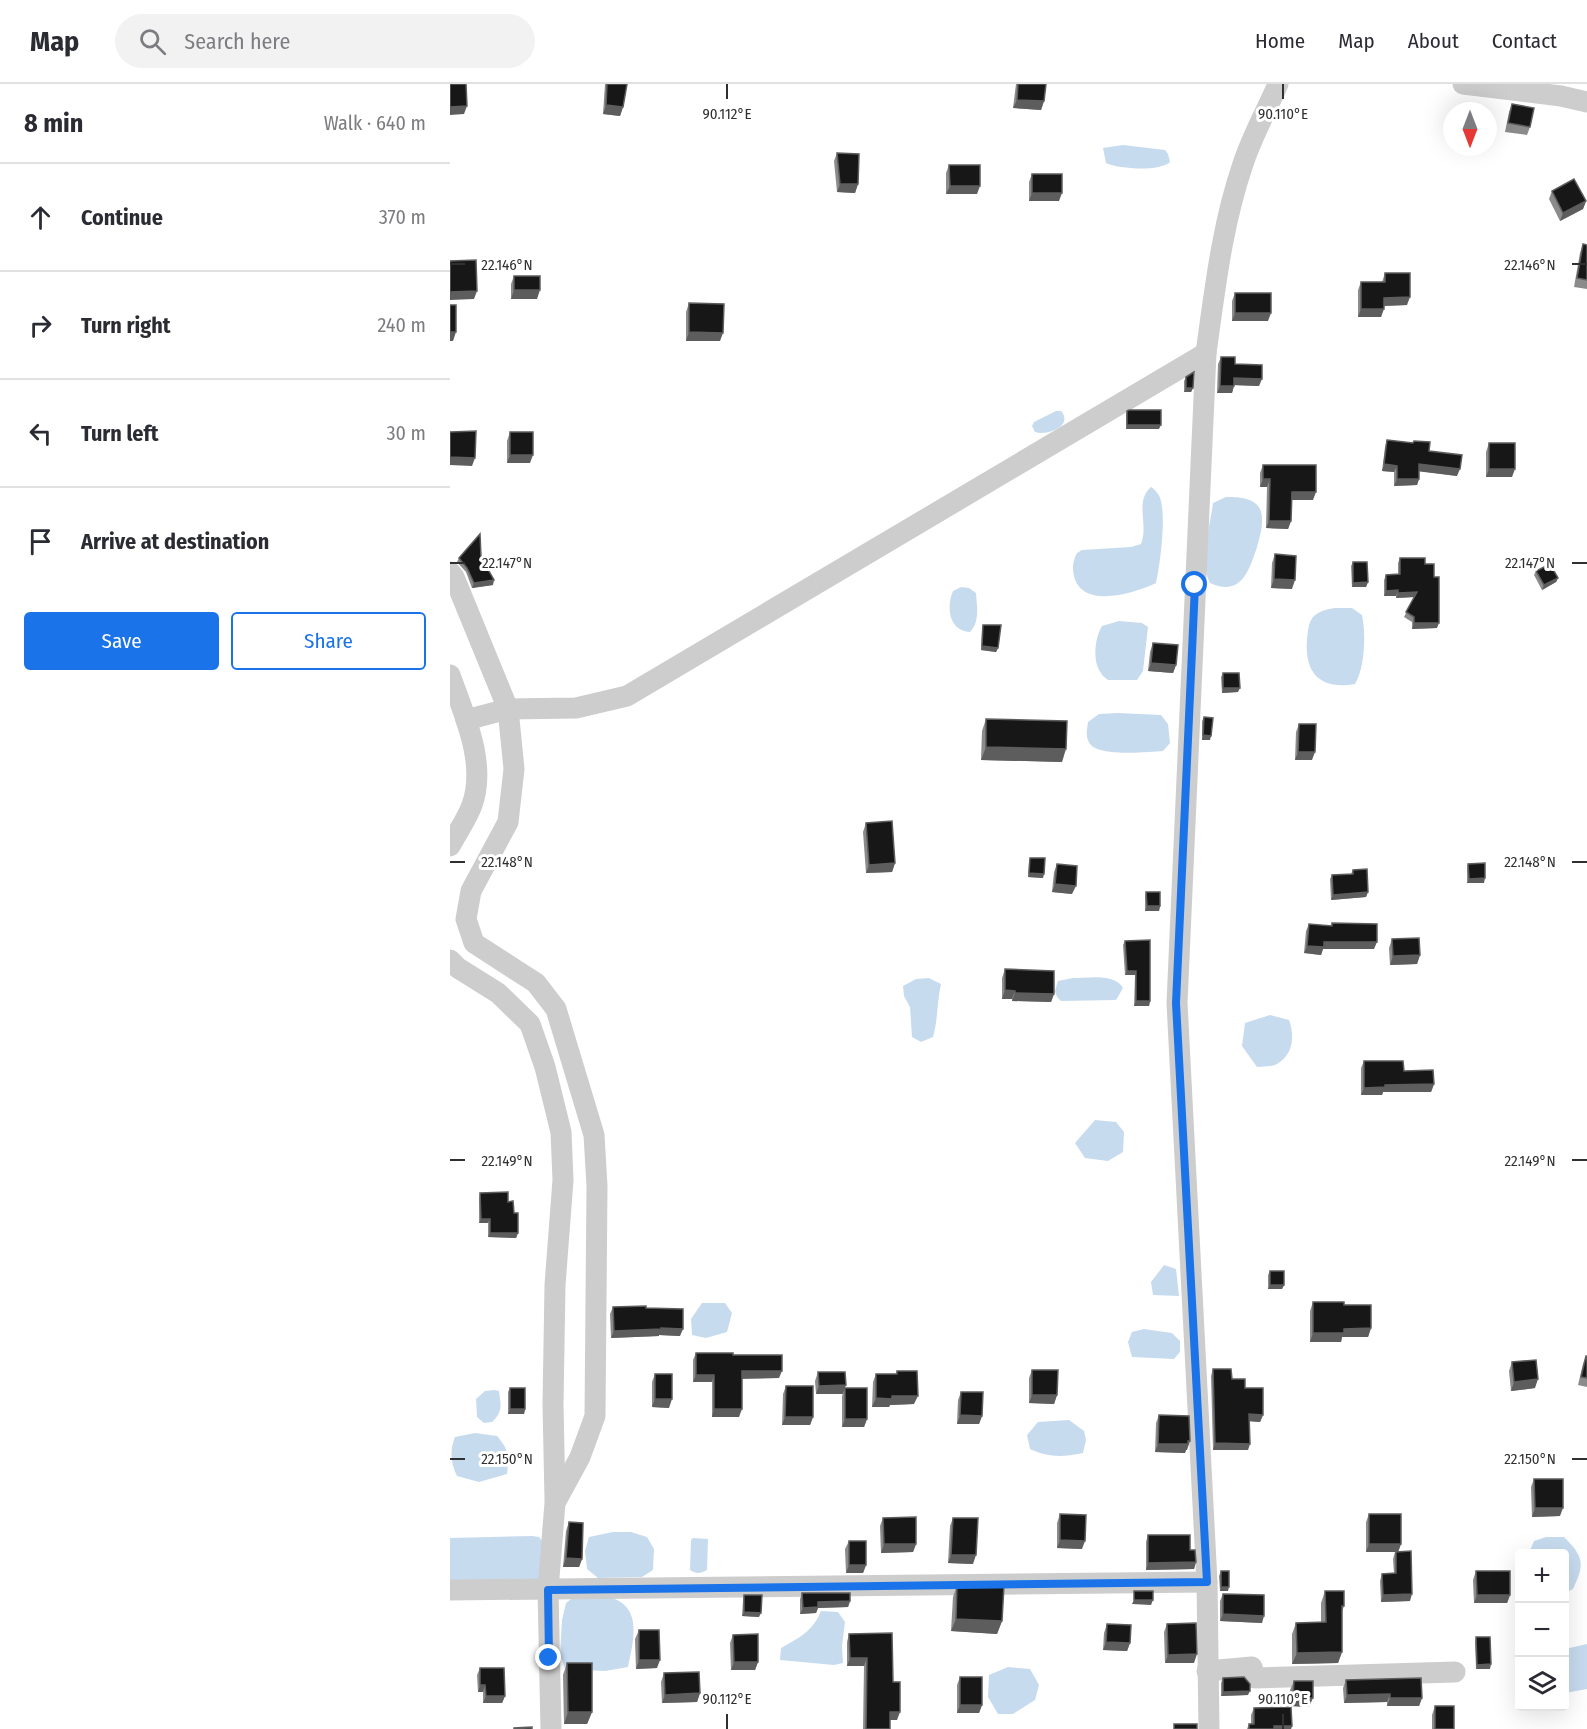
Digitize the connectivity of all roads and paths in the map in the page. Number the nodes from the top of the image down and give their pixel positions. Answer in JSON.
{"nodes":[{"id":1,"x":1278,"y":84,"type":"edge"},
{"id":2,"x":1463,"y":84,"type":"edge"},
{"id":3,"x":1587,"y":102,"type":"edge"},
{"id":4,"x":1206,"y":352,"type":"junction"},
{"id":5,"x":450,"y":572,"type":"edge"},
{"id":6,"x":450,"y":675,"type":"edge"},
{"id":7,"x":508,"y":709,"type":"junction"},
{"id":8,"x":466,"y":720,"type":"junction"},
{"id":9,"x":450,"y":846,"type":"edge"},
{"id":10,"x":450,"y":960,"type":"edge"},
{"id":11,"x":555,"y":1503,"type":"junction"},
{"id":12,"x":1207,"y":1582,"type":"junction"},
{"id":13,"x":450,"y":1590,"type":"edge"},
{"id":14,"x":548,"y":1590,"type":"junction"},
{"id":15,"x":1207,"y":1671,"type":"junction"},
{"id":16,"x":1455,"y":1672,"type":"dead end"},
{"id":17,"x":551,"y":1729,"type":"edge"},
{"id":18,"x":1209,"y":1729,"type":"edge"}],
"edges":[{"from":1,"to":4,"type":"street"},
{"from":2,"to":3,"type":"street"},
{"from":4,"to":7,"type":"street"},
{"from":4,"to":12,"type":"street"},
{"from":5,"to":7,"type":"street"},
{"from":6,"to":8,"type":"street"},
{"from":7,"to":8,"type":"street"},
{"from":7,"to":11,"type":"street"},
{"from":8,"to":9,"type":"street"},
{"from":10,"to":11,"type":"street"},
{"from":11,"to":14,"type":"street"},
{"from":12,"to":14,"type":"street"},
{"from":12,"to":15,"type":"street"},
{"from":13,"to":14,"type":"street"},
{"from":14,"to":17,"type":"street"},
{"from":15,"to":16,"type":"street"},
{"from":15,"to":18,"type":"street"}]}
